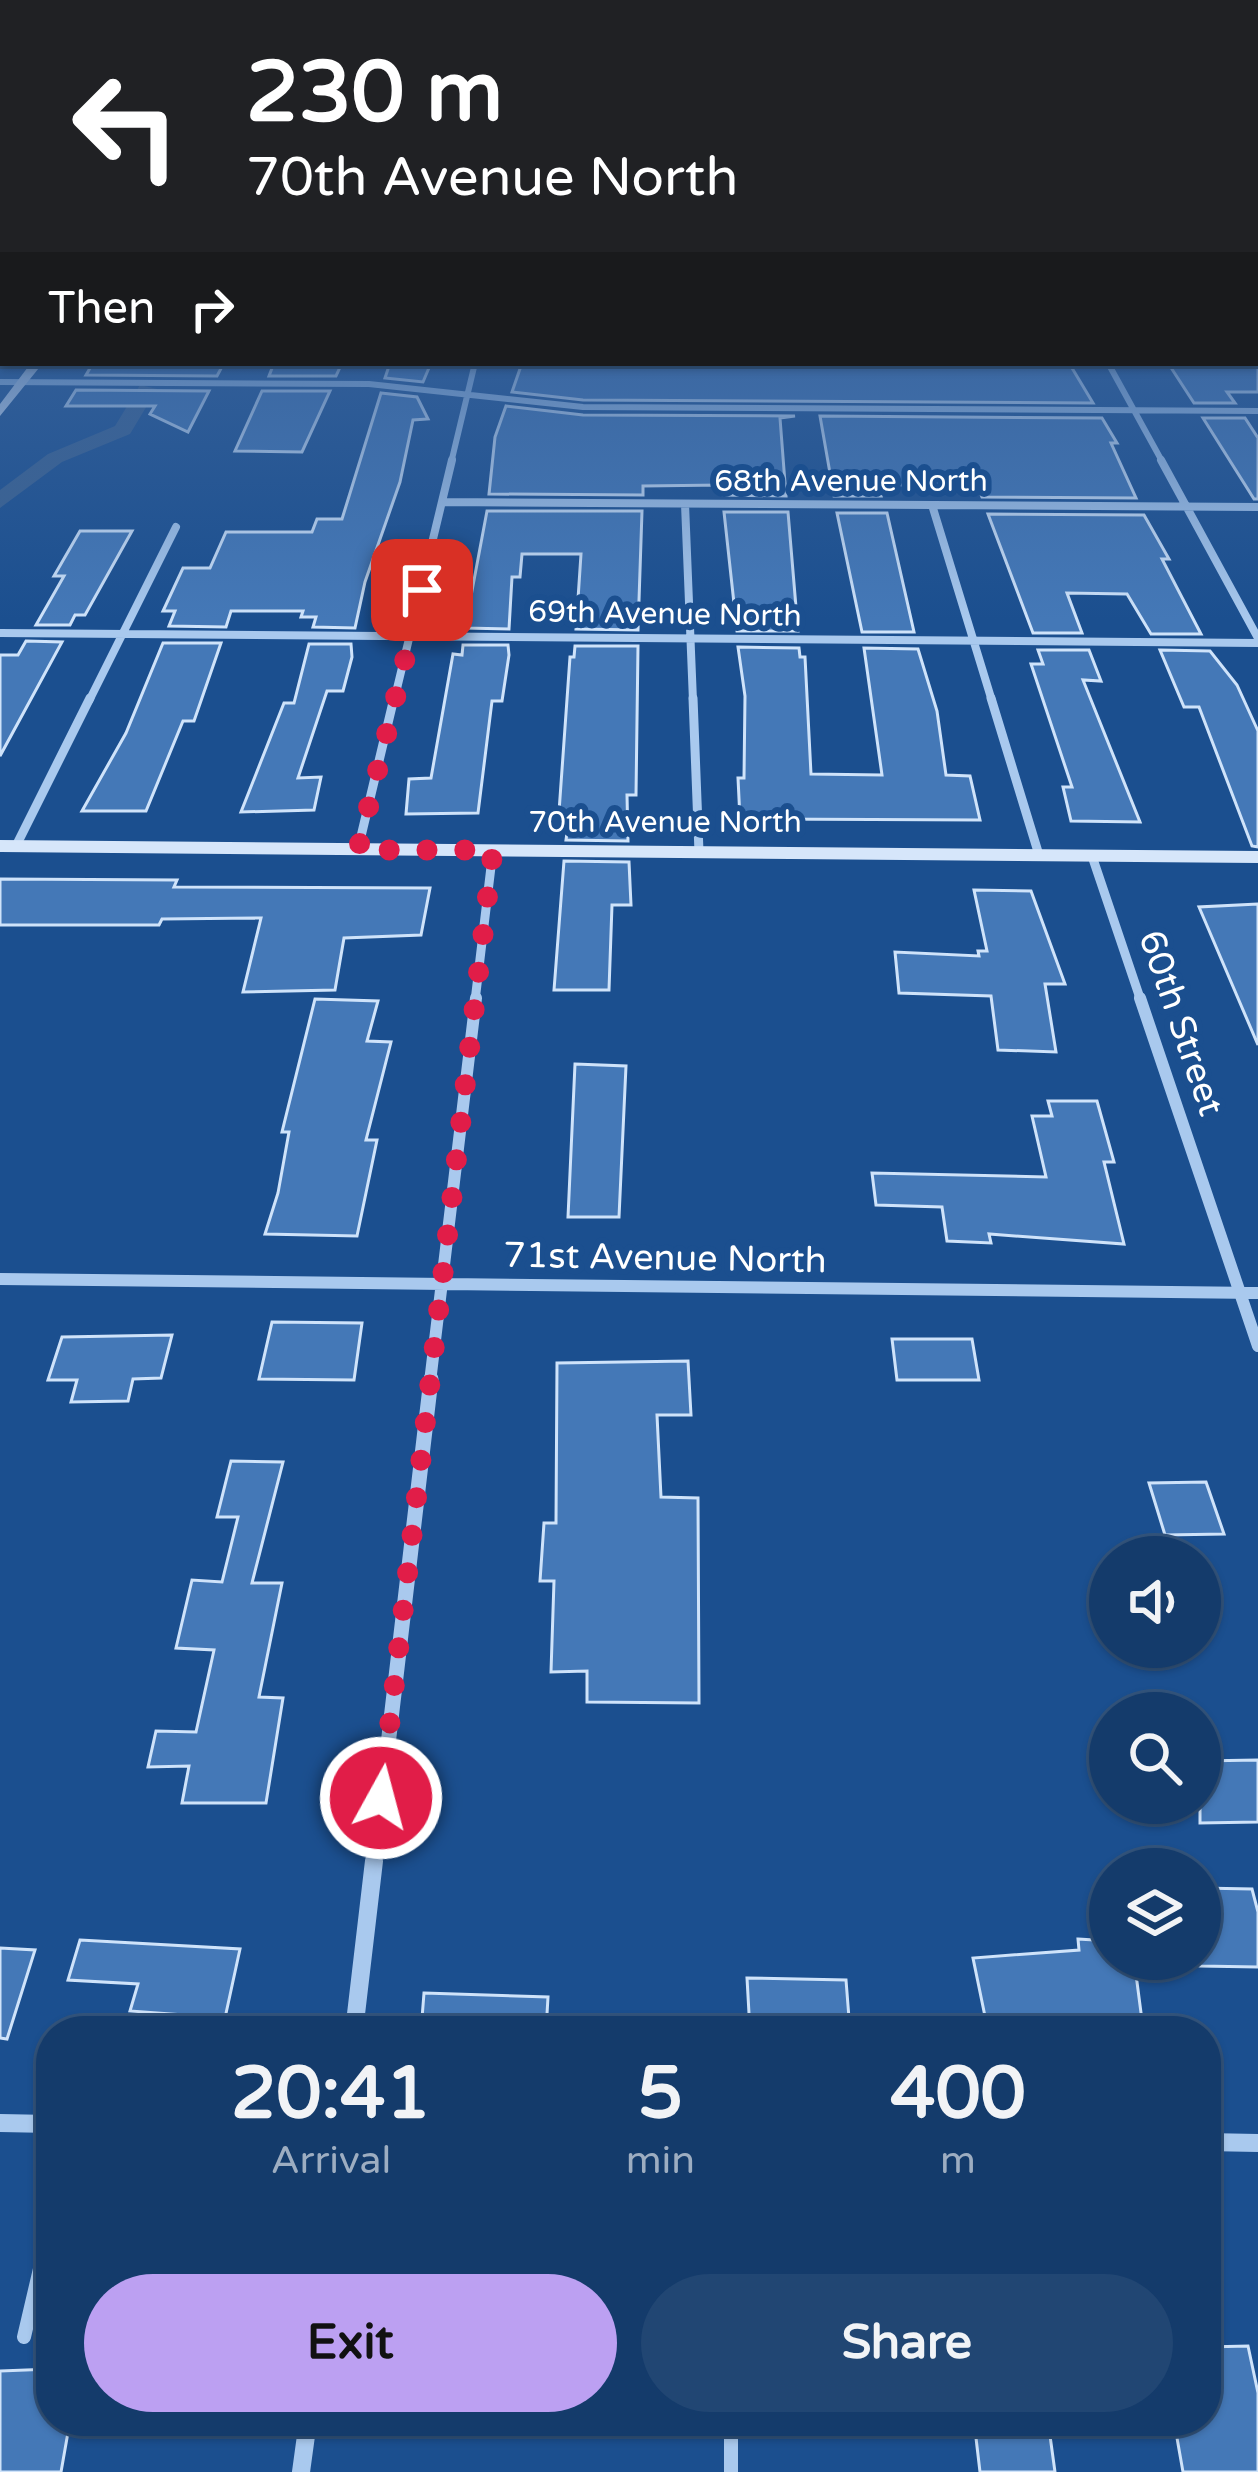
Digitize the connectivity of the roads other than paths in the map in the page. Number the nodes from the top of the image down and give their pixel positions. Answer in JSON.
{"nodes":[{"id":1,"x":410,"y":389,"type":"edge"},
{"id":2,"x":470,"y":389,"type":"edge"},
{"id":3,"x":1123,"y":389,"type":"edge"},
{"id":4,"x":468,"y":397,"type":"junction"},
{"id":5,"x":1134,"y":410,"type":"junction"},
{"id":6,"x":1258,"y":410,"type":"edge"},
{"id":7,"x":444,"y":502,"type":"junction"},
{"id":8,"x":685,"y":504,"type":"junction"},
{"id":9,"x":932,"y":505,"type":"junction"},
{"id":10,"x":1188,"y":506,"type":"junction"},
{"id":11,"x":1258,"y":507,"type":"edge"},
{"id":12,"x":176,"y":527,"type":"dead end"},
{"id":13,"x":0,"y":633,"type":"edge"},
{"id":14,"x":122,"y":634,"type":"junction"},
{"id":15,"x":412,"y":634,"type":"junction"},
{"id":16,"x":690,"y":638,"type":"junction"},
{"id":17,"x":975,"y":641,"type":"junction"},
{"id":18,"x":1258,"y":641,"type":"edge"},
{"id":19,"x":8,"y":846,"type":"edge"},
{"id":20,"x":358,"y":850,"type":"junction"},
{"id":21,"x":493,"y":850,"type":"junction"},
{"id":22,"x":698,"y":852,"type":"junction"},
{"id":23,"x":1039,"y":855,"type":"junction"},
{"id":24,"x":1092,"y":856,"type":"junction"},
{"id":25,"x":1258,"y":857,"type":"edge"},
{"id":26,"x":0,"y":1279,"type":"edge"},
{"id":27,"x":440,"y":1286,"type":"junction"},
{"id":28,"x":1240,"y":1293,"type":"junction"},
{"id":29,"x":1258,"y":1293,"type":"edge"},
{"id":30,"x":1258,"y":1346,"type":"edge"},
{"id":31,"x":356,"y":2016,"type":"edge"},
{"id":32,"x":0,"y":2123,"type":"edge"},
{"id":33,"x":36,"y":2124,"type":"edge"},
{"id":34,"x":1221,"y":2142,"type":"edge"},
{"id":35,"x":1258,"y":2143,"type":"edge"},
{"id":36,"x":36,"y":2286,"type":"edge"},
{"id":37,"x":24,"y":2338,"type":"dead end"},
{"id":38,"x":306,"y":2436,"type":"edge"},
{"id":39,"x":731,"y":2436,"type":"edge"},
{"id":40,"x":302,"y":2472,"type":"edge"},
{"id":41,"x":731,"y":2472,"type":"edge"}],
"edges":[{"from":1,"to":4,"type":"street"},
{"from":2,"to":4,"type":"street"},
{"from":3,"to":5,"type":"street"},
{"from":4,"to":5,"type":"street"},
{"from":4,"to":7,"type":"street"},
{"from":5,"to":6,"type":"street"},
{"from":5,"to":10,"type":"street"},
{"from":7,"to":8,"type":"street","name":"68th Avenue North"},
{"from":7,"to":15,"type":"street"},
{"from":8,"to":9,"type":"street","name":"68th Avenue North"},
{"from":8,"to":16,"type":"street"},
{"from":9,"to":10,"type":"street","name":"68th Avenue North"},
{"from":9,"to":17,"type":"street"},
{"from":10,"to":11,"type":"street","name":"68th Avenue North"},
{"from":10,"to":18,"type":"street"},
{"from":12,"to":14,"type":"street"},
{"from":13,"to":14,"type":"street","name":"69th Avenue North"},
{"from":14,"to":15,"type":"street","name":"69th Avenue North"},
{"from":14,"to":19,"type":"street"},
{"from":15,"to":16,"type":"street","name":"69th Avenue North"},
{"from":15,"to":20,"type":"street"},
{"from":16,"to":17,"type":"street","name":"69th Avenue North"},
{"from":16,"to":22,"type":"street"},
{"from":17,"to":18,"type":"street","name":"69th Avenue North"},
{"from":17,"to":23,"type":"street"},
{"from":19,"to":20,"type":"street","name":"70th Avenue North"},
{"from":20,"to":21,"type":"street","name":"70th Avenue North"},
{"from":21,"to":22,"type":"street","name":"70th Avenue North"},
{"from":21,"to":27,"type":"street"},
{"from":22,"to":23,"type":"street","name":"70th Avenue North"},
{"from":23,"to":24,"type":"street","name":"70th Avenue North"},
{"from":24,"to":25,"type":"street","name":"70th Avenue North"},
{"from":24,"to":28,"type":"street","name":"60th Street"},
{"from":26,"to":27,"type":"street","name":"71st Avenue North"},
{"from":27,"to":28,"type":"street","name":"71st Avenue North"},
{"from":27,"to":31,"type":"street"},
{"from":28,"to":29,"type":"street","name":"71st Avenue North"},
{"from":28,"to":30,"type":"street","name":"60th Street"},
{"from":32,"to":33,"type":"street"},
{"from":34,"to":35,"type":"street"},
{"from":36,"to":37,"type":"lane"},
{"from":38,"to":40,"type":"street"},
{"from":39,"to":41,"type":"lane"}]}
